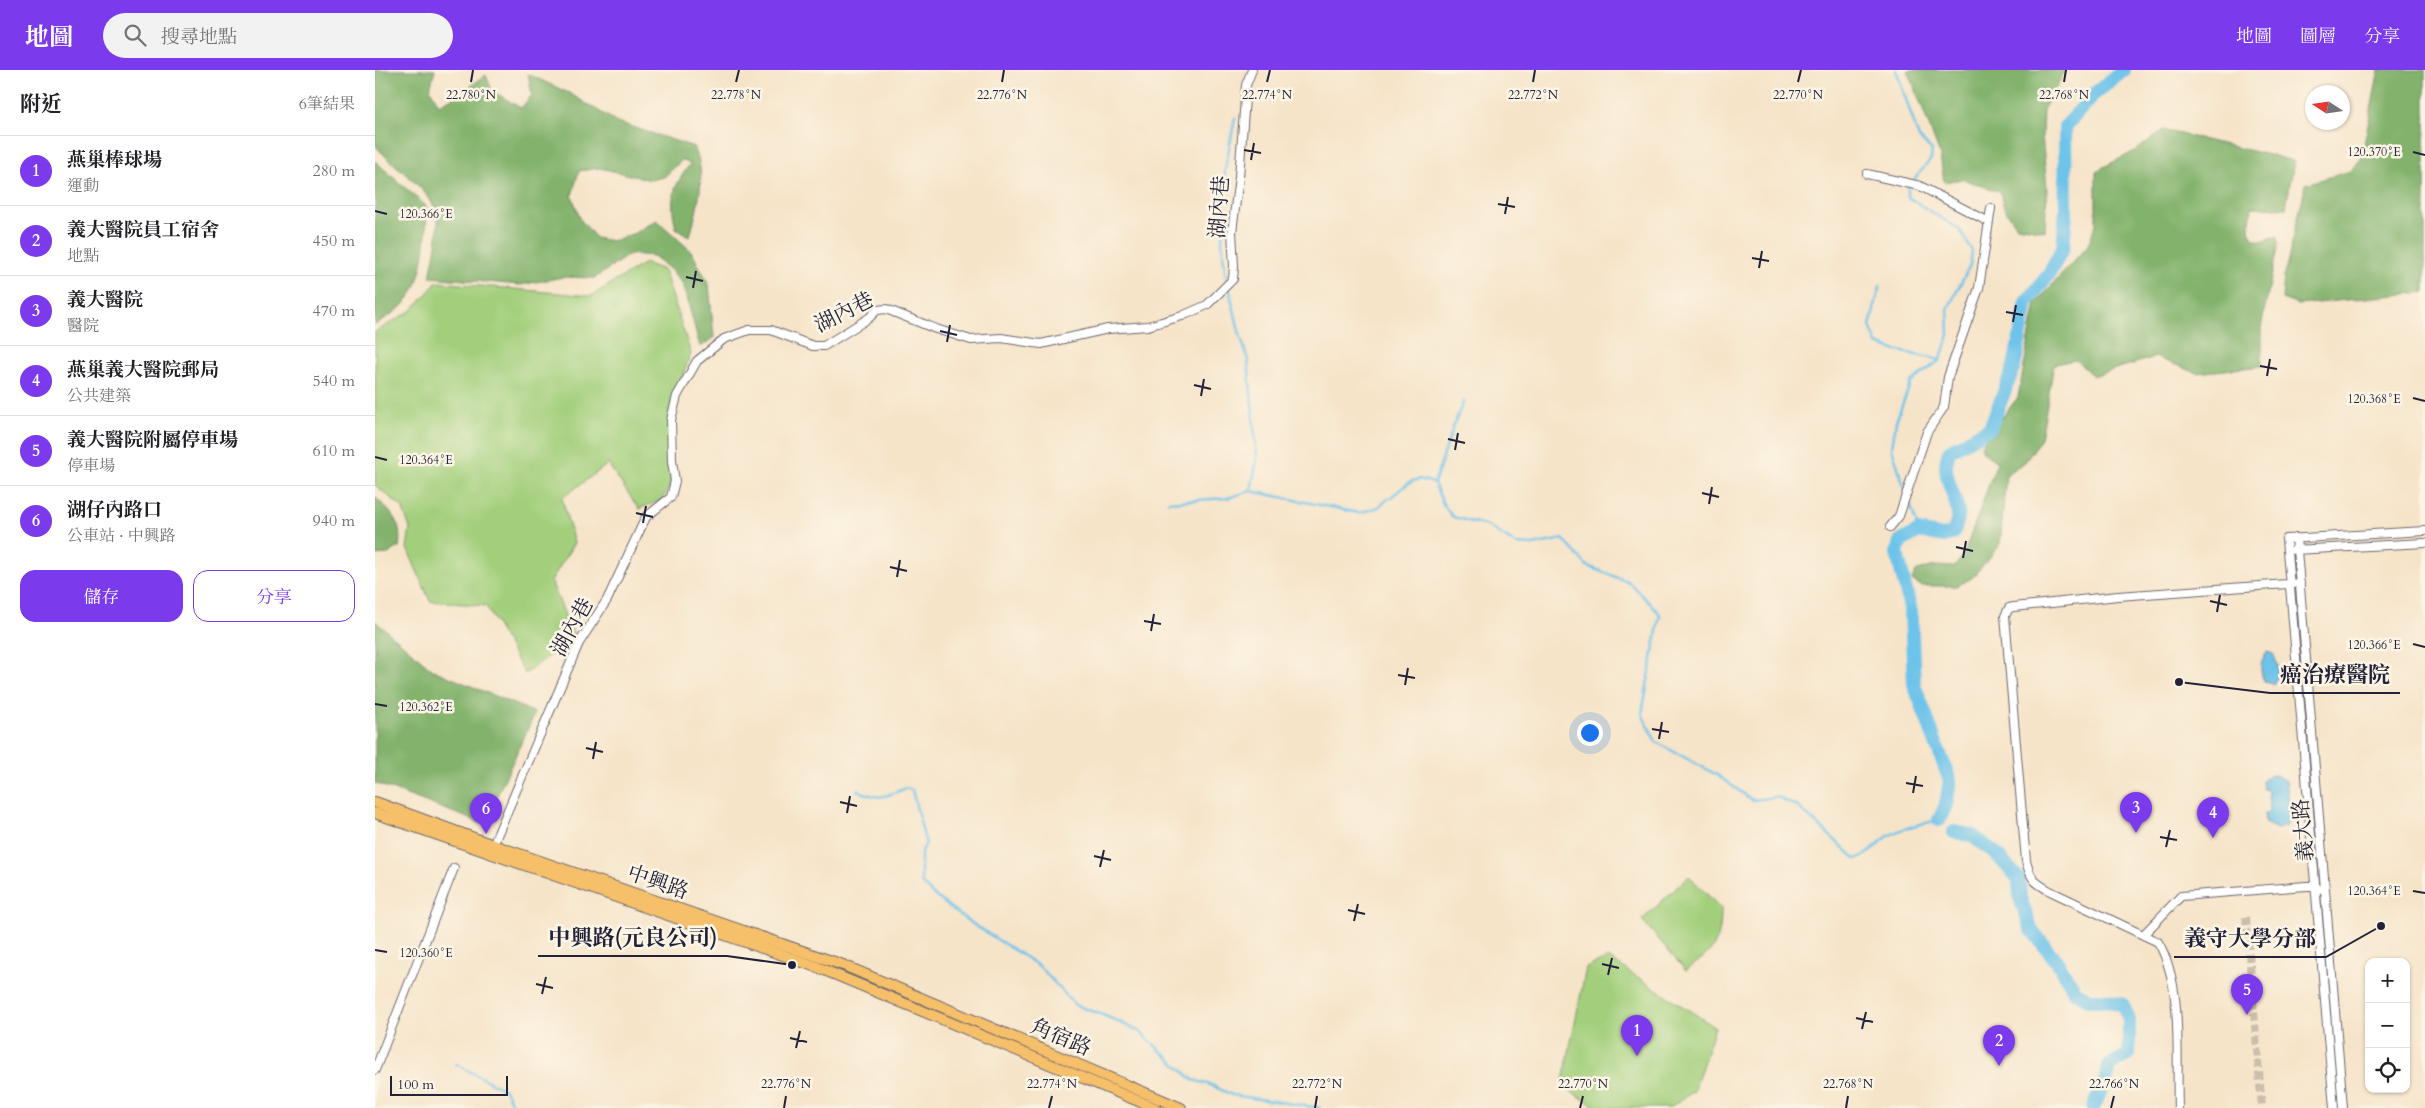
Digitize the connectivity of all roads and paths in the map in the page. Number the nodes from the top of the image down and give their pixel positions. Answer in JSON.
{"nodes":[{"id":1,"x":1252,"y":70,"type":"edge"},
{"id":2,"x":1867,"y":174,"type":"dead end"},
{"id":3,"x":1991,"y":208,"type":"dead end"},
{"id":4,"x":1989,"y":222,"type":"junction"},
{"id":5,"x":1890,"y":527,"type":"dead end"},
{"id":6,"x":2425,"y":531,"type":"edge"},
{"id":7,"x":2297,"y":538,"type":"junction"},
{"id":8,"x":2425,"y":543,"type":"edge"},
{"id":9,"x":2297,"y":550,"type":"junction"},
{"id":10,"x":2287,"y":551,"type":"junction"},
{"id":11,"x":2300,"y":583,"type":"junction"},
{"id":12,"x":2290,"y":584,"type":"junction"},
{"id":13,"x":375,"y":802,"type":"edge"},
{"id":14,"x":375,"y":813,"type":"edge"},
{"id":15,"x":493,"y":845,"type":"junction"},
{"id":16,"x":454,"y":868,"type":"dead end"},
{"id":17,"x":2315,"y":886,"type":"junction"},
{"id":18,"x":2326,"y":897,"type":"junction"},
{"id":19,"x":2144,"y":934,"type":"junction"},
{"id":20,"x":925,"y":1005,"type":"junction"},
{"id":21,"x":376,"y":1064,"type":"edge"},
{"id":22,"x":1155,"y":1108,"type":"edge"},
{"id":23,"x":1181,"y":1108,"type":"edge"},
{"id":24,"x":2178,"y":1108,"type":"edge"},
{"id":25,"x":2334,"y":1108,"type":"edge"},
{"id":26,"x":2343,"y":1108,"type":"edge"}],
"edges":[{"from":1,"to":15,"type":"street","name":"湖內巷"},
{"from":2,"to":4,"type":"street"},
{"from":3,"to":4,"type":"street"},
{"from":4,"to":5,"type":"street"},
{"from":6,"to":7,"type":"street"},
{"from":7,"to":9,"type":"street","name":"義大路"},
{"from":7,"to":10,"type":"street"},
{"from":8,"to":9,"type":"street"},
{"from":9,"to":10,"type":"street"},
{"from":9,"to":11,"type":"street","name":"義大路"},
{"from":10,"to":12,"type":"street","name":"義大路"},
{"from":11,"to":12,"type":"street"},
{"from":11,"to":18,"type":"street","name":"義大路"},
{"from":12,"to":17,"type":"street","name":"義大路"},
{"from":12,"to":19,"type":"street"},
{"from":13,"to":15,"type":"main road","name":"中興路"},
{"from":14,"to":20,"type":"main road","name":"中興路"},
{"from":15,"to":20,"type":"main road","name":"中興路"},
{"from":16,"to":21,"type":"street"},
{"from":17,"to":18,"type":"street"},
{"from":17,"to":19,"type":"street"},
{"from":17,"to":25,"type":"street","name":"義大路"},
{"from":18,"to":26,"type":"street","name":"義大路"},
{"from":19,"to":24,"type":"street"},
{"from":20,"to":22,"type":"main road","name":"角宿路"},
{"from":20,"to":23,"type":"main road","name":"角宿路"}]}
